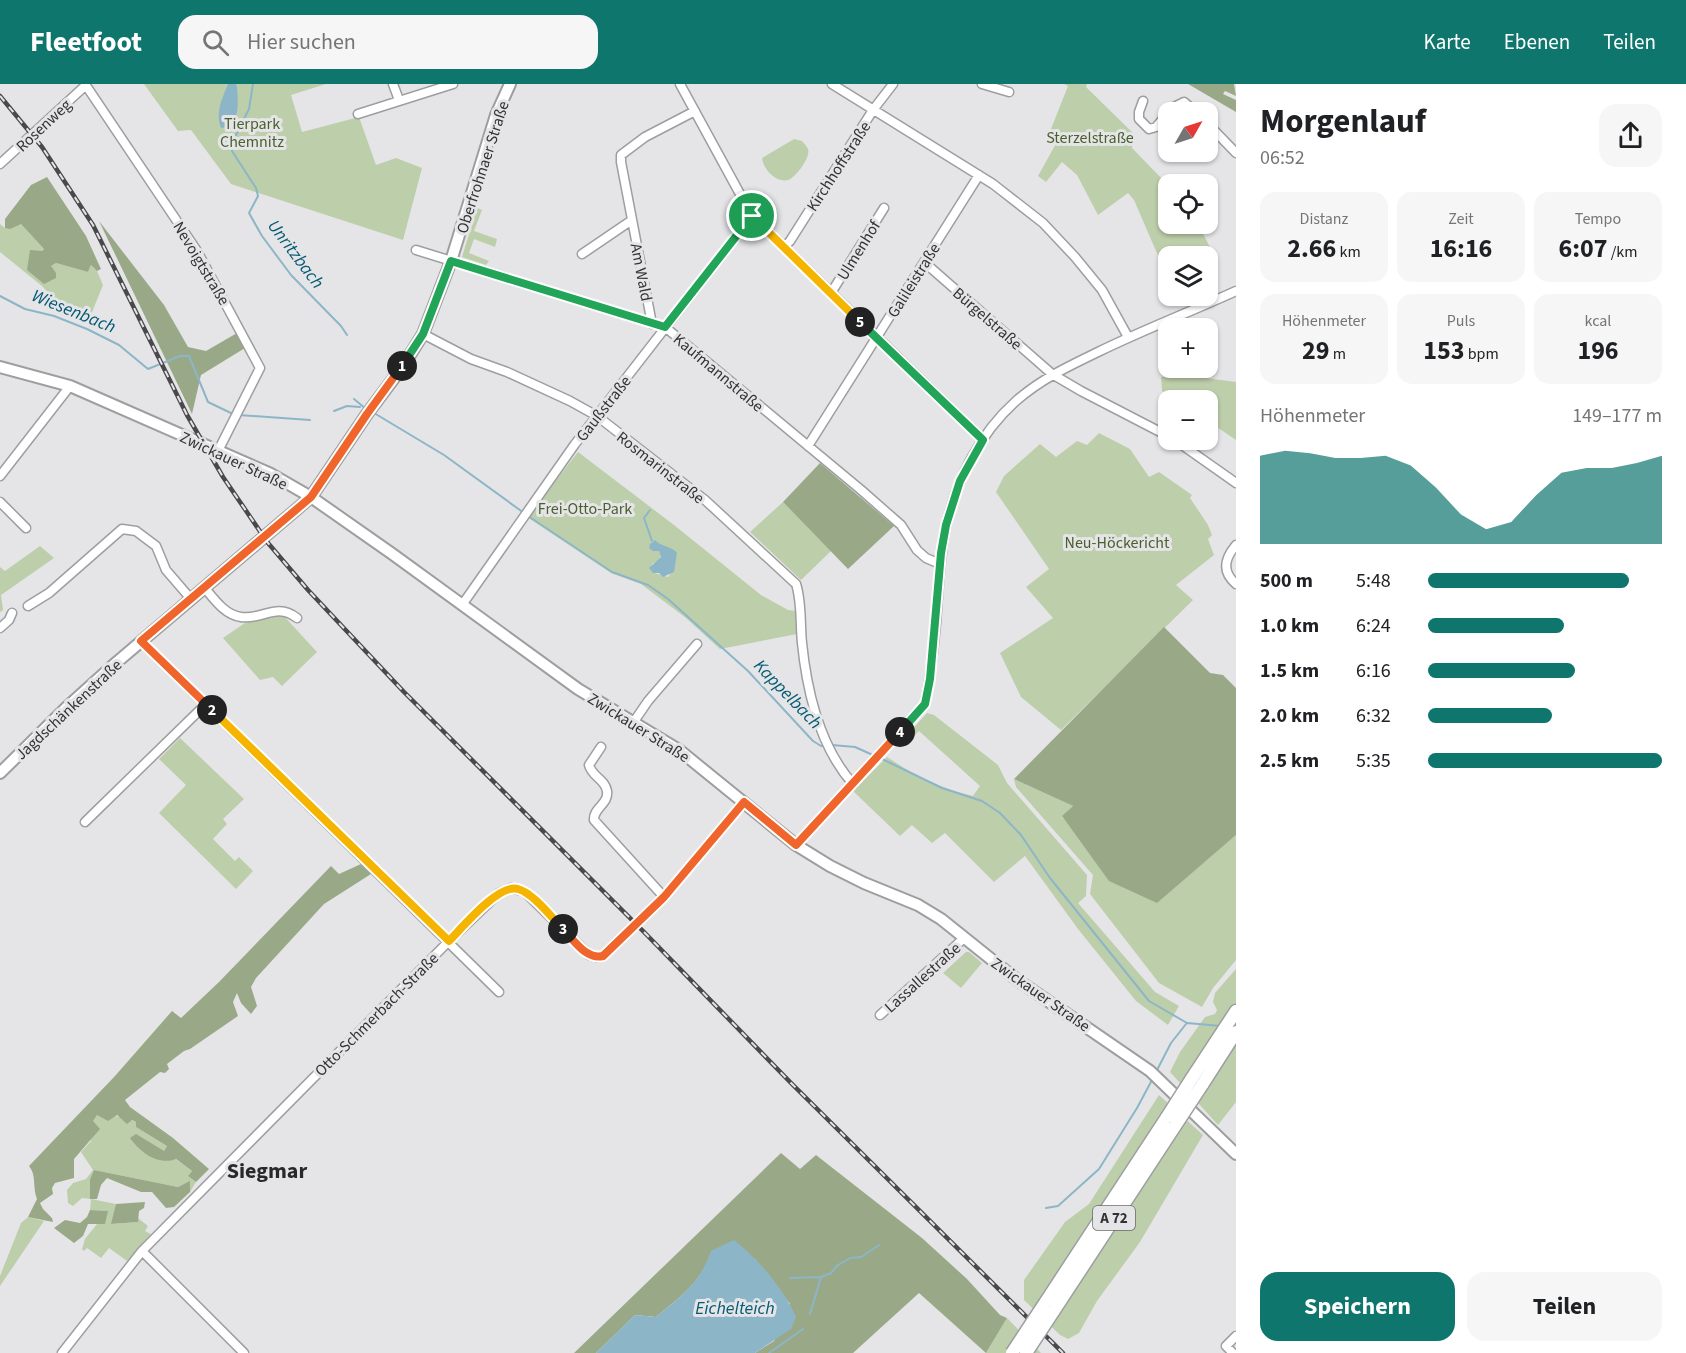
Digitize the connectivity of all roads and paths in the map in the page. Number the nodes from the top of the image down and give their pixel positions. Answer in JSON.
{"nodes":[{"id":1,"x":85,"y":84,"type":"edge"},
{"id":2,"x":393,"y":84,"type":"edge"},
{"id":3,"x":453,"y":84,"type":"edge"},
{"id":4,"x":510,"y":84,"type":"edge"},
{"id":5,"x":680,"y":84,"type":"edge"},
{"id":6,"x":832,"y":84,"type":"edge"},
{"id":7,"x":893,"y":84,"type":"edge"},
{"id":8,"x":982,"y":84,"type":"edge"},
{"id":9,"x":1009,"y":92,"type":"dead end"},
{"id":10,"x":399,"y":100,"type":"junction"},
{"id":11,"x":1143,"y":101,"type":"dead end"},
{"id":12,"x":873,"y":110,"type":"junction"},
{"id":13,"x":695,"y":111,"type":"junction"},
{"id":14,"x":358,"y":114,"type":"dead end"},
{"id":15,"x":1158,"y":125,"type":"edge"},
{"id":16,"x":1218,"y":134,"type":"edge"},
{"id":17,"x":1236,"y":153,"type":"edge"},
{"id":18,"x":0,"y":164,"type":"edge"},
{"id":19,"x":979,"y":175,"type":"junction"},
{"id":20,"x":884,"y":208,"type":"dead end"},
{"id":21,"x":752,"y":216,"type":"junction"},
{"id":22,"x":632,"y":220,"type":"junction"},
{"id":23,"x":784,"y":247,"type":"junction"},
{"id":24,"x":416,"y":250,"type":"dead end"},
{"id":25,"x":582,"y":254,"type":"dead end"},
{"id":26,"x":451,"y":261,"type":"junction"},
{"id":27,"x":924,"y":262,"type":"junction"},
{"id":28,"x":1236,"y":291,"type":"edge"},
{"id":29,"x":831,"y":293,"type":"junction"},
{"id":30,"x":652,"y":324,"type":"junction"},
{"id":31,"x":665,"y":327,"type":"junction"},
{"id":32,"x":423,"y":334,"type":"junction"},
{"id":33,"x":876,"y":338,"type":"junction"},
{"id":34,"x":1128,"y":338,"type":"junction"},
{"id":35,"x":0,"y":367,"type":"edge"},
{"id":36,"x":1052,"y":374,"type":"junction"},
{"id":37,"x":70,"y":386,"type":"junction"},
{"id":38,"x":597,"y":416,"type":"junction"},
{"id":39,"x":1158,"y":431,"type":"edge"},
{"id":40,"x":983,"y":440,"type":"junction"},
{"id":41,"x":808,"y":446,"type":"junction"},
{"id":42,"x":1189,"y":450,"type":"edge"},
{"id":43,"x":218,"y":452,"type":"junction"},
{"id":44,"x":0,"y":476,"type":"edge"},
{"id":45,"x":1236,"y":483,"type":"edge"},
{"id":46,"x":311,"y":497,"type":"junction"},
{"id":47,"x":0,"y":502,"type":"edge"},
{"id":48,"x":26,"y":528,"type":"dead end"},
{"id":49,"x":1236,"y":545,"type":"edge"},
{"id":50,"x":940,"y":564,"type":"junction"},
{"id":51,"x":1236,"y":584,"type":"edge"},
{"id":52,"x":204,"y":587,"type":"junction"},
{"id":53,"x":190,"y":598,"type":"junction"},
{"id":54,"x":462,"y":605,"type":"junction"},
{"id":55,"x":28,"y":606,"type":"dead end"},
{"id":56,"x":12,"y":613,"type":"dead end"},
{"id":57,"x":297,"y":618,"type":"dead end"},
{"id":58,"x":0,"y":628,"type":"edge"},
{"id":59,"x":141,"y":641,"type":"junction"},
{"id":60,"x":697,"y":644,"type":"dead end"},
{"id":61,"x":206,"y":704,"type":"junction"},
{"id":62,"x":633,"y":723,"type":"junction"},
{"id":63,"x":601,"y":747,"type":"dead end"},
{"id":64,"x":0,"y":772,"type":"edge"},
{"id":65,"x":853,"y":784,"type":"junction"},
{"id":66,"x":744,"y":802,"type":"junction"},
{"id":67,"x":85,"y":822,"type":"dead end"},
{"id":68,"x":796,"y":845,"type":"junction"},
{"id":69,"x":664,"y":897,"type":"junction"},
{"id":70,"x":964,"y":938,"type":"junction"},
{"id":71,"x":449,"y":941,"type":"junction"},
{"id":72,"x":499,"y":992,"type":"dead end"},
{"id":73,"x":1236,"y":1011,"type":"edge"},
{"id":74,"x":880,"y":1015,"type":"dead end"},
{"id":75,"x":1233,"y":1037,"type":"edge"},
{"id":76,"x":1197,"y":1082,"type":"junction"},
{"id":77,"x":1236,"y":1154,"type":"edge"},
{"id":78,"x":142,"y":1251,"type":"junction"},
{"id":79,"x":1049,"y":1307,"type":"junction"},
{"id":80,"x":1236,"y":1336,"type":"edge"},
{"id":81,"x":1229,"y":1350,"type":"edge"},
{"id":82,"x":62,"y":1353,"type":"edge"},
{"id":83,"x":244,"y":1353,"type":"edge"},
{"id":84,"x":1012,"y":1353,"type":"edge"},
{"id":85,"x":1026,"y":1353,"type":"edge"}],
"edges":[{"from":1,"to":18,"type":"street","name":"Rosenweg"},
{"from":1,"to":43,"type":"street","name":"Nevoigtstraße"},
{"from":2,"to":10,"type":"street"},
{"from":3,"to":10,"type":"street"},
{"from":4,"to":26,"type":"main road","name":"Oberfrohnaer Straße"},
{"from":5,"to":13,"type":"street"},
{"from":6,"to":12,"type":"street"},
{"from":7,"to":12,"type":"street","name":"Kirchhoffstraße"},
{"from":8,"to":9,"type":"street"},
{"from":10,"to":14,"type":"street"},
{"from":11,"to":15,"type":"street"},
{"from":12,"to":19,"type":"street"},
{"from":12,"to":23,"type":"street","name":"Kirchhoffstraße"},
{"from":13,"to":21,"type":"street"},
{"from":13,"to":22,"type":"street","name":"Am Wald"},
{"from":16,"to":17,"type":"street"},
{"from":19,"to":27,"type":"street","name":"Galileistraße"},
{"from":19,"to":34,"type":"street"},
{"from":20,"to":29,"type":"street","name":"Ulmenhof"},
{"from":21,"to":23,"type":"street"},
{"from":21,"to":31,"type":"street","name":"Gaußstraße"},
{"from":22,"to":25,"type":"street","name":"Am Wald"},
{"from":22,"to":30,"type":"street","name":"Am Wald"},
{"from":23,"to":29,"type":"street"},
{"from":24,"to":26,"type":"street","name":"Kaufmannstraße"},
{"from":26,"to":30,"type":"street","name":"Kaufmannstraße"},
{"from":26,"to":32,"type":"main road","name":"Oberfrohnaer Straße"},
{"from":27,"to":33,"type":"street","name":"Galileistraße"},
{"from":27,"to":36,"type":"street","name":"Bürgelstraße"},
{"from":28,"to":34,"type":"street"},
{"from":29,"to":33,"type":"street"},
{"from":30,"to":31,"type":"street","name":"Kaufmannstraße"},
{"from":31,"to":38,"type":"street","name":"Gaußstraße"},
{"from":31,"to":41,"type":"street","name":"Kaufmannstraße"},
{"from":32,"to":38,"type":"street","name":"Rosmarinstraße"},
{"from":32,"to":46,"type":"main road","name":"Oberfrohnaer Straße"},
{"from":33,"to":40,"type":"street"},
{"from":33,"to":41,"type":"street","name":"Galileistraße"},
{"from":34,"to":36,"type":"street"},
{"from":35,"to":37,"type":"main road","name":"Zwickauer Straße"},
{"from":36,"to":39,"type":"street","name":"Bürgelstraße"},
{"from":36,"to":40,"type":"street"},
{"from":37,"to":43,"type":"main road","name":"Zwickauer Straße"},
{"from":37,"to":44,"type":"street"},
{"from":38,"to":54,"type":"street","name":"Gaußstraße"},
{"from":38,"to":65,"type":"street","name":"Rosmarinstraße"},
{"from":40,"to":50,"type":"street"},
{"from":41,"to":50,"type":"street","name":"Kaufmannstraße"},
{"from":42,"to":45,"type":"street"},
{"from":43,"to":46,"type":"main road","name":"Zwickauer Straße"},
{"from":46,"to":52,"type":"main road","name":"Jagdschänkenstraße"},
{"from":46,"to":54,"type":"main road","name":"Zwickauer Straße"},
{"from":47,"to":48,"type":"street"},
{"from":49,"to":51,"type":"street"},
{"from":50,"to":65,"type":"street"},
{"from":52,"to":53,"type":"main road","name":"Jagdschänkenstraße"},
{"from":52,"to":57,"type":"street"},
{"from":53,"to":55,"type":"street"},
{"from":53,"to":59,"type":"main road","name":"Jagdschänkenstraße"},
{"from":54,"to":62,"type":"main road","name":"Zwickauer Straße"},
{"from":56,"to":58,"type":"street"},
{"from":59,"to":61,"type":"street"},
{"from":59,"to":64,"type":"main road","name":"Jagdschänkenstraße"},
{"from":60,"to":62,"type":"street"},
{"from":61,"to":67,"type":"street"},
{"from":61,"to":71,"type":"street"},
{"from":62,"to":66,"type":"main road","name":"Zwickauer Straße"},
{"from":63,"to":69,"type":"street"},
{"from":65,"to":68,"type":"street"},
{"from":66,"to":68,"type":"main road","name":"Zwickauer Straße"},
{"from":66,"to":69,"type":"street","name":"Otto-Schmerbach-Straße"},
{"from":68,"to":70,"type":"main road","name":"Zwickauer Straße"},
{"from":69,"to":71,"type":"street","name":"Otto-Schmerbach-Straße"},
{"from":70,"to":74,"type":"street","name":"Lassallestraße"},
{"from":70,"to":77,"type":"main road","name":"Zwickauer Straße"},
{"from":71,"to":72,"type":"street"},
{"from":71,"to":78,"type":"street","name":"Otto-Schmerbach-Straße"},
{"from":73,"to":76,"type":"highway","number":"A 72"},
{"from":75,"to":76,"type":"highway","number":"A 72"},
{"from":76,"to":79,"type":"highway","number":"A 72","bridge":true},
{"from":78,"to":82,"type":"street","name":"Otto-Schmerbach-Straße"},
{"from":78,"to":83,"type":"street"},
{"from":79,"to":84,"type":"highway","number":"A 72","bridge":true},
{"from":79,"to":85,"type":"highway","number":"A 72","bridge":true},
{"from":80,"to":81,"type":"street"}]}
